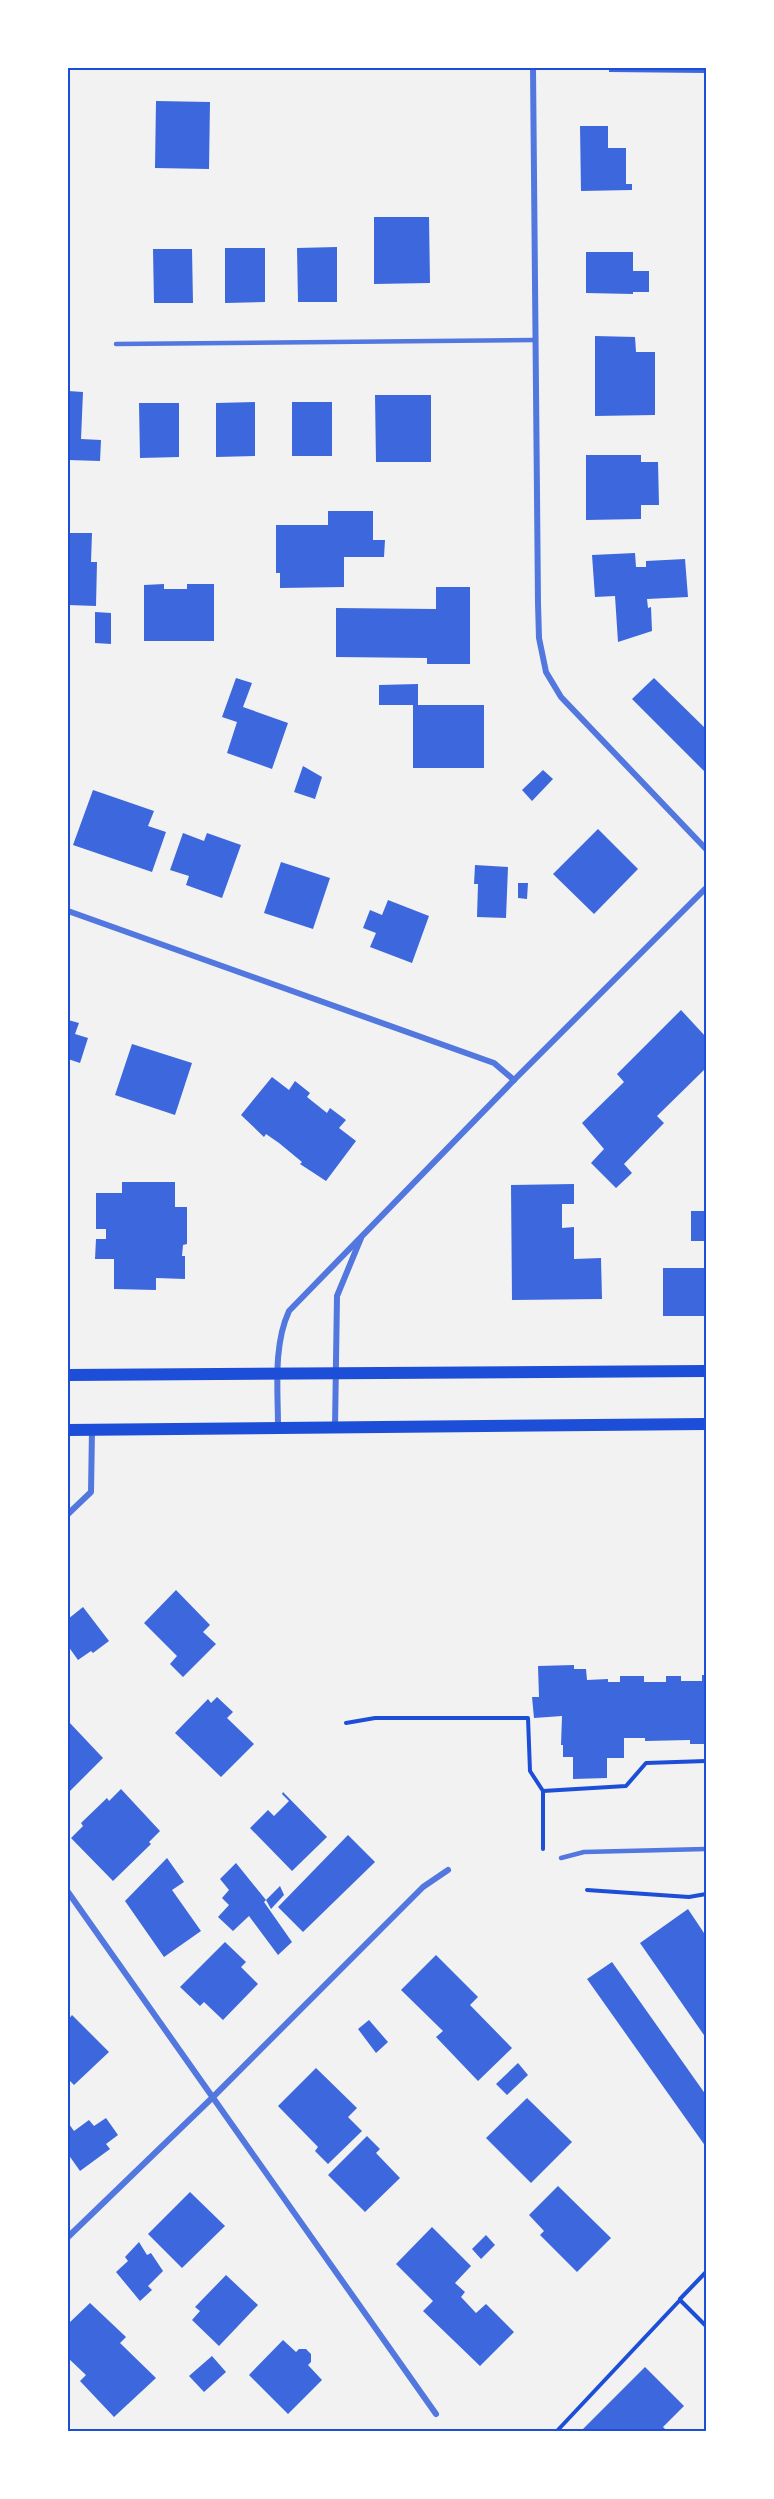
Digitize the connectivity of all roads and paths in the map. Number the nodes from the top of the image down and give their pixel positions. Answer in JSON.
{"nodes":[{"id":1,"x":532,"y":68,"type":"edge"},
{"id":2,"x":535,"y":340,"type":"junction"},
{"id":3,"x":116,"y":345,"type":"dead end"},
{"id":4,"x":706,"y":849,"type":"edge"},
{"id":5,"x":706,"y":888,"type":"edge"},
{"id":6,"x":68,"y":911,"type":"edge"},
{"id":7,"x":514,"y":1080,"type":"junction"},
{"id":8,"x":362,"y":1235,"type":"junction"},
{"id":9,"x":706,"y":1371,"type":"edge"},
{"id":10,"x":334,"y":1373,"type":"junction"},
{"id":11,"x":278,"y":1374,"type":"junction"},
{"id":12,"x":68,"y":1375,"type":"edge"},
{"id":13,"x":706,"y":1424,"type":"edge"},
{"id":14,"x":335,"y":1426,"type":"junction"},
{"id":15,"x":278,"y":1427,"type":"junction"},
{"id":16,"x":68,"y":1430,"type":"edge"},
{"id":17,"x":92,"y":1430,"type":"junction"},
{"id":18,"x":68,"y":1514,"type":"edge"},
{"id":19,"x":346,"y":1723,"type":"dead end"},
{"id":20,"x":706,"y":1761,"type":"edge"},
{"id":21,"x":543,"y":1791,"type":"junction"},
{"id":22,"x":706,"y":1849,"type":"edge"},
{"id":23,"x":561,"y":1858,"type":"dead end"},
{"id":24,"x":543,"y":1860,"type":"dead end"},
{"id":25,"x":448,"y":1870,"type":"dead end"},
{"id":26,"x":587,"y":1890,"type":"dead end"},
{"id":27,"x":68,"y":1892,"type":"edge"},
{"id":28,"x":706,"y":1894,"type":"edge"},
{"id":29,"x":212,"y":2098,"type":"junction"},
{"id":30,"x":68,"y":2237,"type":"edge"},
{"id":31,"x":706,"y":2272,"type":"edge"},
{"id":32,"x":680,"y":2300,"type":"junction"},
{"id":33,"x":706,"y":2326,"type":"edge"},
{"id":34,"x":436,"y":2414,"type":"dead end"},
{"id":35,"x":556,"y":2432,"type":"edge"}],
"edges":[{"from":1,"to":2,"type":"street"},
{"from":2,"to":3,"type":"lane"},
{"from":2,"to":4,"type":"street"},
{"from":5,"to":7,"type":"street"},
{"from":6,"to":7,"type":"street"},
{"from":7,"to":8,"type":"street"},
{"from":8,"to":10,"type":"street"},
{"from":8,"to":11,"type":"street"},
{"from":9,"to":10,"type":"main road"},
{"from":10,"to":11,"type":"main road"},
{"from":10,"to":14,"type":"street"},
{"from":11,"to":12,"type":"main road"},
{"from":11,"to":15,"type":"street"},
{"from":13,"to":14,"type":"main road"},
{"from":14,"to":15,"type":"main road"},
{"from":15,"to":17,"type":"main road"},
{"from":16,"to":17,"type":"main road"},
{"from":17,"to":18,"type":"street"},
{"from":19,"to":21,"type":"path"},
{"from":20,"to":21,"type":"path"},
{"from":21,"to":24,"type":"path"},
{"from":22,"to":23,"type":"lane"},
{"from":25,"to":29,"type":"street"},
{"from":26,"to":28,"type":"path"},
{"from":27,"to":29,"type":"street"},
{"from":29,"to":30,"type":"street"},
{"from":29,"to":34,"type":"street"},
{"from":31,"to":32,"type":"path"},
{"from":32,"to":33,"type":"path"},
{"from":32,"to":35,"type":"path"}]}
